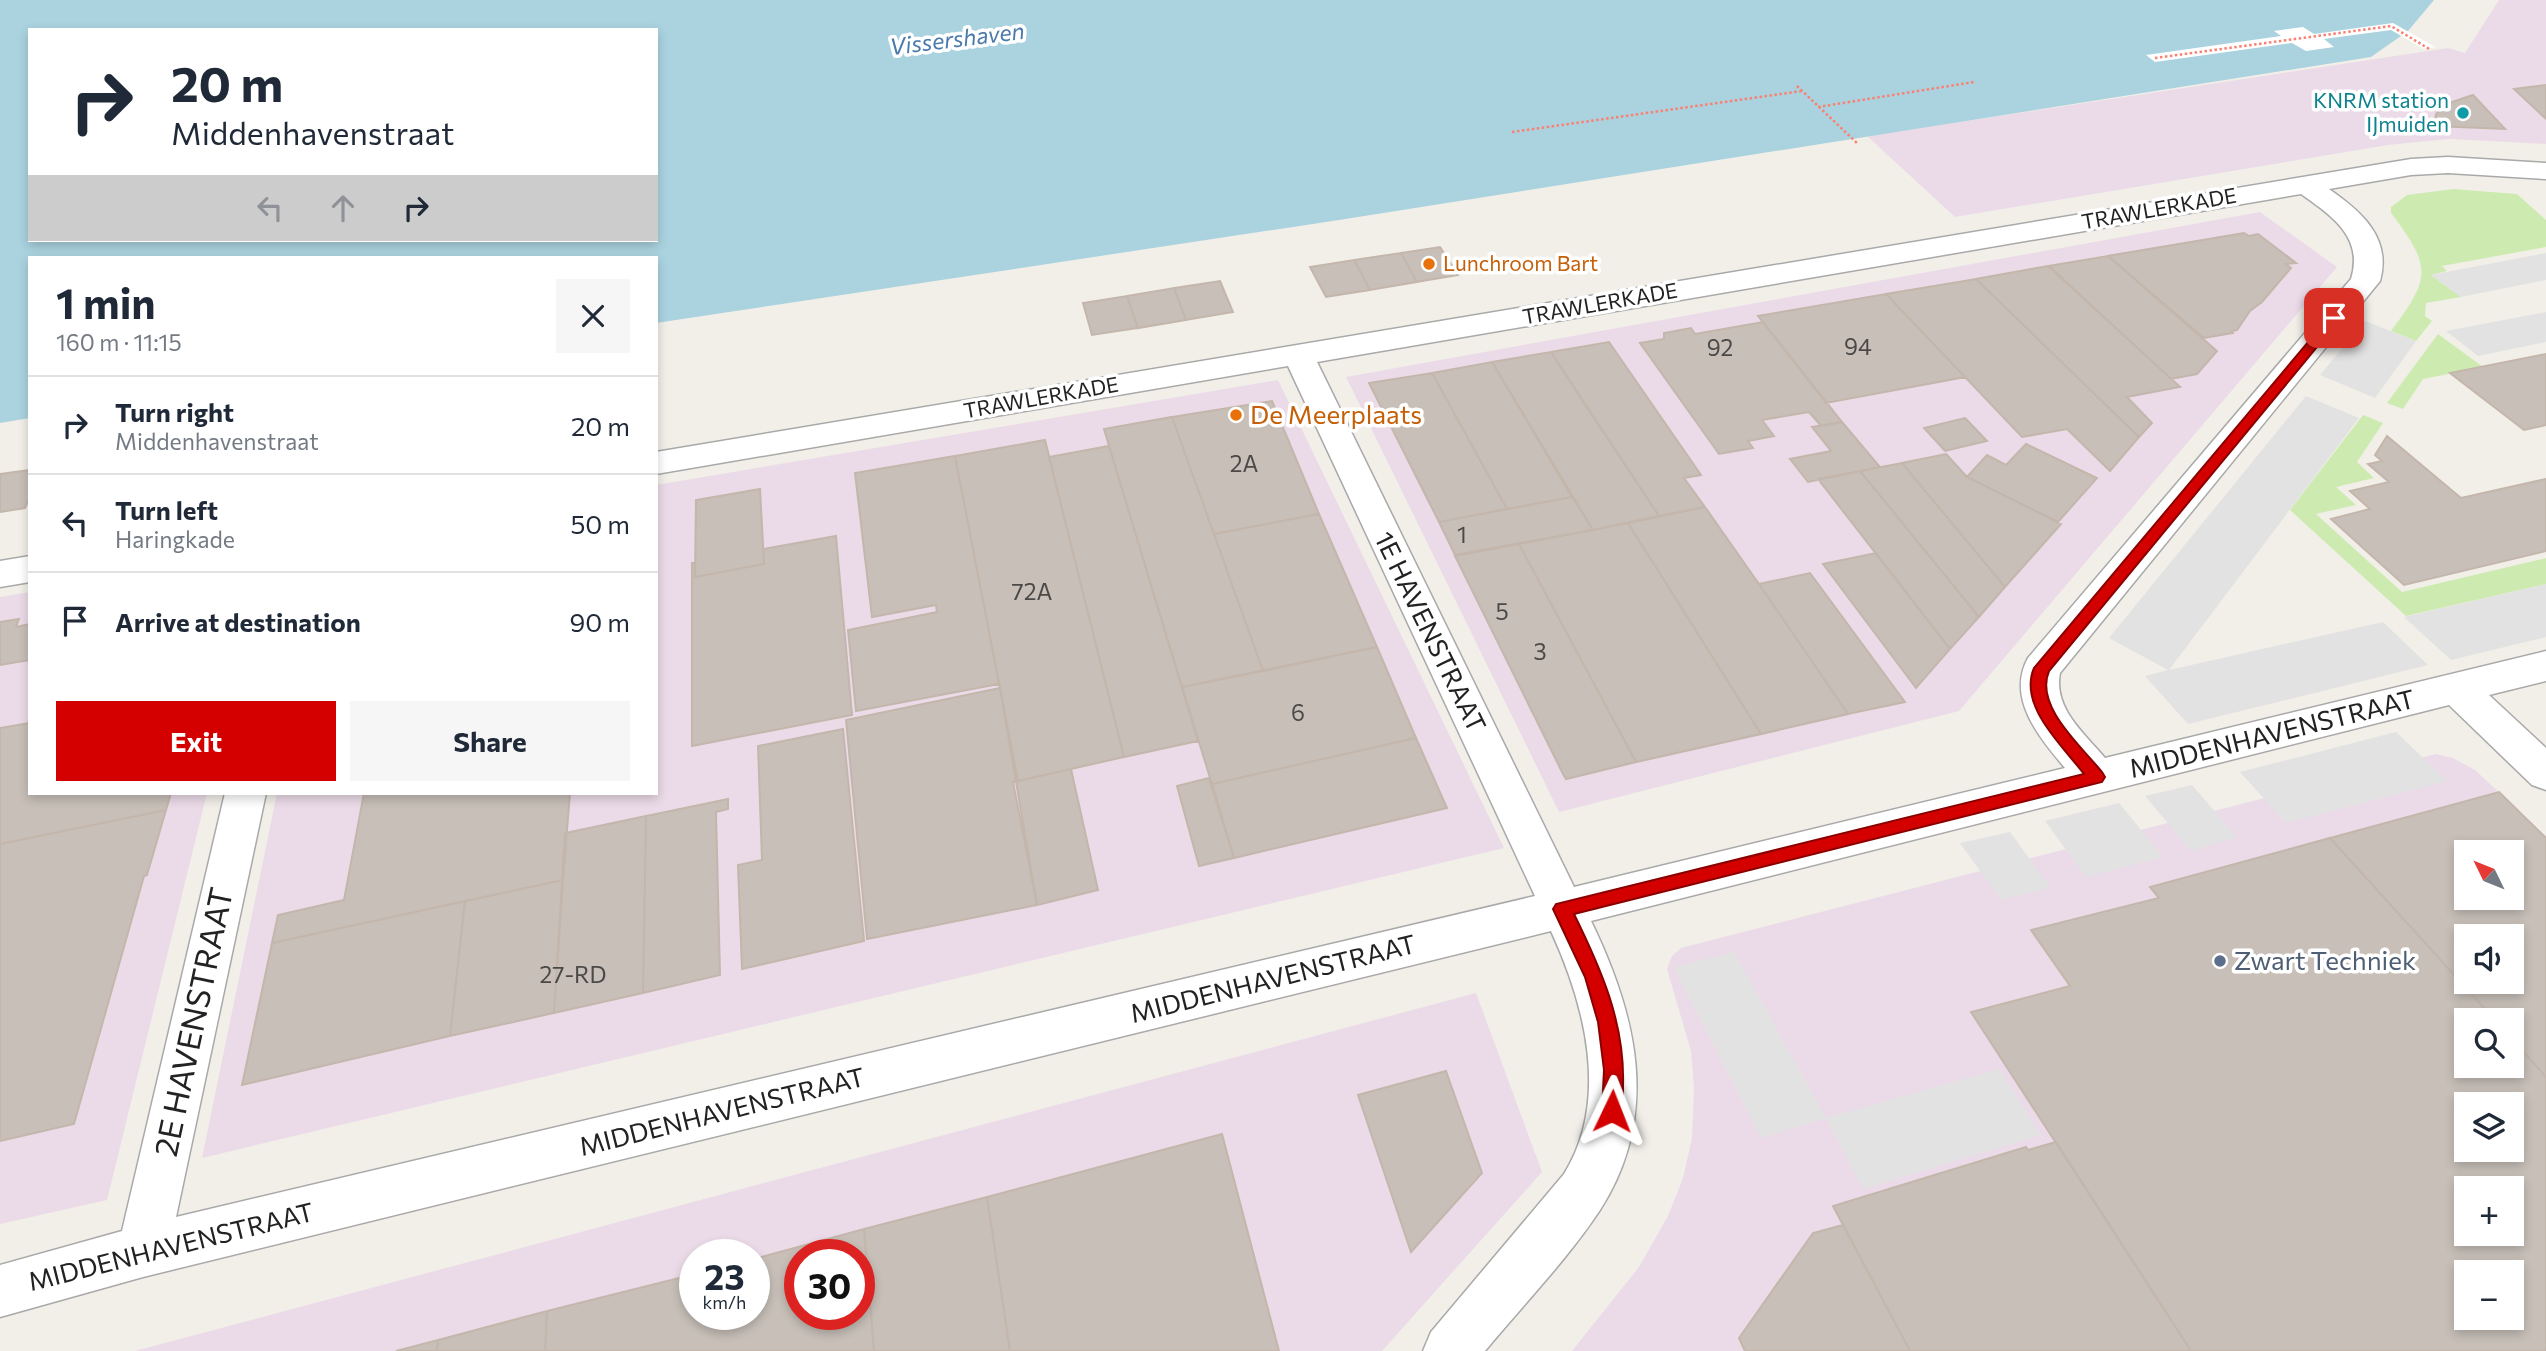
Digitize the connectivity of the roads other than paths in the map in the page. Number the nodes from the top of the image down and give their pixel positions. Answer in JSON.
{"nodes":[{"id":1,"x":2546,"y":171,"type":"edge"},
{"id":2,"x":2306,"y":185,"type":"junction"},
{"id":3,"x":1298,"y":355,"type":"junction"},
{"id":4,"x":658,"y":463,"type":"edge"},
{"id":5,"x":28,"y":569,"type":"edge"},
{"id":6,"x":0,"y":574,"type":"edge"},
{"id":7,"x":2546,"y":666,"type":"edge"},
{"id":8,"x":2456,"y":688,"type":"junction"},
{"id":9,"x":2546,"y":773,"type":"edge"},
{"id":10,"x":2096,"y":777,"type":"junction"},
{"id":11,"x":244,"y":795,"type":"edge"},
{"id":12,"x":1563,"y":909,"type":"junction"},
{"id":13,"x":143,"y":1251,"type":"junction"},
{"id":14,"x":0,"y":1291,"type":"edge"},
{"id":15,"x":1450,"y":1351,"type":"edge"}],
"edges":[{"from":1,"to":2,"type":"street","name":"TRAWLERKADE"},
{"from":2,"to":3,"type":"street","name":"TRAWLERKADE"},
{"from":2,"to":10,"type":"street"},
{"from":3,"to":4,"type":"street","name":"TRAWLERKADE"},
{"from":3,"to":12,"type":"street","name":"1E HAVENSTRAAT"},
{"from":5,"to":6,"type":"street"},
{"from":7,"to":8,"type":"street","name":"MIDDENHAVENSTRAAT"},
{"from":8,"to":9,"type":"street"},
{"from":8,"to":10,"type":"street","name":"MIDDENHAVENSTRAAT"},
{"from":10,"to":12,"type":"street","name":"MIDDENHAVENSTRAAT"},
{"from":11,"to":13,"type":"street","name":"2E HAVENSTRAAT"},
{"from":12,"to":13,"type":"street","name":"MIDDENHAVENSTRAAT"},
{"from":12,"to":15,"type":"street","name":"1E HAVENSTRAAT"},
{"from":13,"to":14,"type":"street","name":"MIDDENHAVENSTRAAT"}]}
